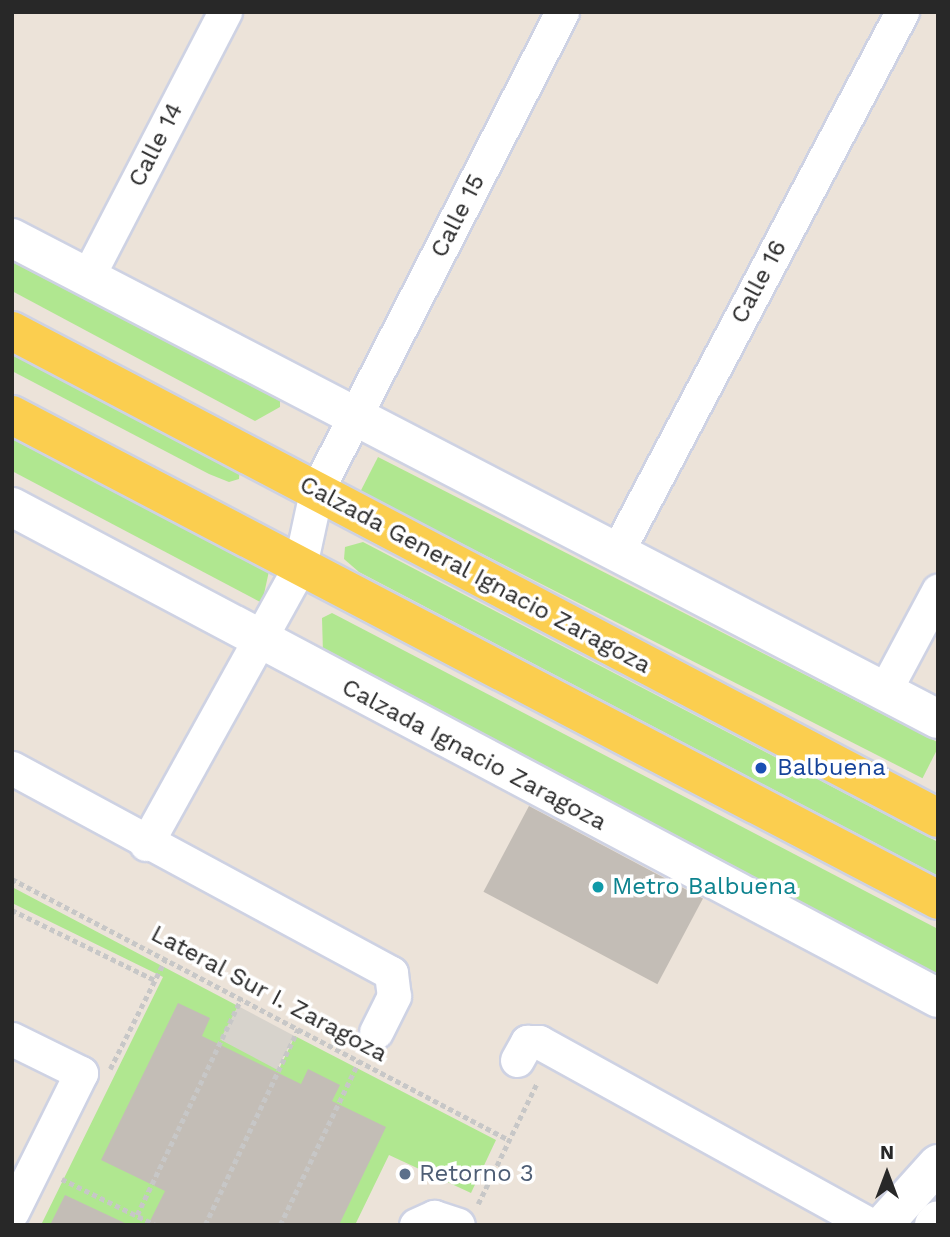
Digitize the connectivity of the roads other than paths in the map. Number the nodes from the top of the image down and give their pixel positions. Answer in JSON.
{"nodes":[{"id":1,"x":225,"y":12,"type":"edge"},
{"id":2,"x":562,"y":12,"type":"edge"},
{"id":3,"x":902,"y":12,"type":"edge"},
{"id":4,"x":12,"y":238,"type":"edge"},
{"id":5,"x":87,"y":278,"type":"junction"},
{"id":6,"x":12,"y":331,"type":"edge"},
{"id":7,"x":12,"y":415,"type":"edge"},
{"id":8,"x":355,"y":420,"type":"junction"},
{"id":9,"x":316,"y":492,"type":"junction"},
{"id":10,"x":12,"y":506,"type":"edge"},
{"id":11,"x":617,"y":552,"type":"junction"},
{"id":12,"x":300,"y":566,"type":"junction"},
{"id":13,"x":938,"y":591,"type":"edge"},
{"id":14,"x":258,"y":642,"type":"junction"},
{"id":15,"x":884,"y":692,"type":"junction"},
{"id":16,"x":938,"y":719,"type":"edge"},
{"id":17,"x":12,"y":768,"type":"edge"},
{"id":18,"x":938,"y":818,"type":"edge"},
{"id":19,"x":146,"y":844,"type":"junction"},
{"id":20,"x":938,"y":900,"type":"edge"},
{"id":21,"x":938,"y":998,"type":"edge"},
{"id":22,"x":376,"y":1032,"type":"dead end"},
{"id":23,"x":12,"y":1039,"type":"edge"},
{"id":24,"x":517,"y":1060,"type":"road end"},
{"id":25,"x":938,"y":1164,"type":"edge"},
{"id":26,"x":12,"y":1212,"type":"edge"},
{"id":27,"x":466,"y":1219,"type":"edge"},
{"id":28,"x":938,"y":1220,"type":"edge"},
{"id":29,"x":416,"y":1225,"type":"edge"},
{"id":30,"x":870,"y":1225,"type":"edge"},
{"id":31,"x":883,"y":1225,"type":"edge"},
{"id":32,"x":933,"y":1225,"type":"edge"}],
"edges":[{"from":1,"to":5,"type":"street","name":"Calle 14"},
{"from":2,"to":8,"type":"street","name":"Calle 15"},
{"from":3,"to":11,"type":"street","name":"Calle 16"},
{"from":4,"to":5,"type":"main road"},
{"from":5,"to":8,"type":"main road"},
{"from":6,"to":9,"type":"main road","name":"Calzada General Ignacio Zaragoza"},
{"from":7,"to":12,"type":"main road"},
{"from":8,"to":9,"type":"street","name":"Calle 15"},
{"from":8,"to":11,"type":"main road"},
{"from":9,"to":12,"type":"street","name":"Calle 15"},
{"from":9,"to":18,"type":"main road","name":"Calzada General Ignacio Zaragoza"},
{"from":10,"to":14,"type":"main road","name":"Calzada Ignacio Zaragoza"},
{"from":11,"to":15,"type":"main road"},
{"from":12,"to":14,"type":"street","name":"Calle 15"},
{"from":12,"to":20,"type":"main road"},
{"from":13,"to":15,"type":"street"},
{"from":14,"to":19,"type":"street","name":"Calle 15"},
{"from":14,"to":21,"type":"main road","name":"Calzada Ignacio Zaragoza"},
{"from":15,"to":16,"type":"main road"},
{"from":17,"to":19,"type":"street"},
{"from":19,"to":22,"type":"street"},
{"from":23,"to":26,"type":"street"},
{"from":24,"to":30,"type":"street"},
{"from":25,"to":31,"type":"main road"},
{"from":27,"to":29,"type":"street"},
{"from":28,"to":32,"type":"main road"}]}
